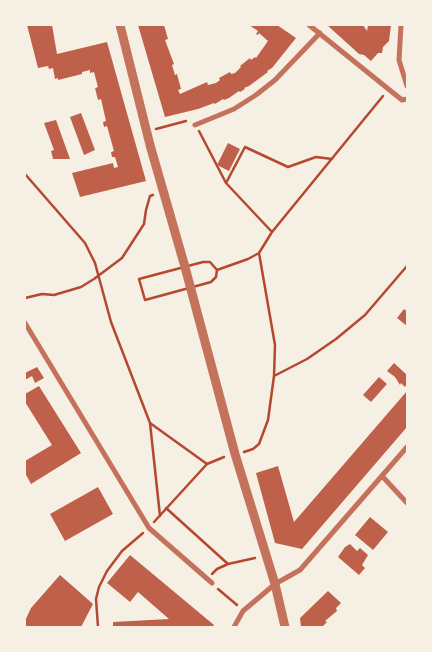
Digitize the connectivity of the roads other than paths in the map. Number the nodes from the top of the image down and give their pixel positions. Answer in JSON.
{"nodes":[{"id":1,"x":120,"y":25,"type":"edge"},
{"id":2,"x":309,"y":25,"type":"edge"},
{"id":3,"x":401,"y":25,"type":"edge"},
{"id":4,"x":320,"y":33,"type":"junction"},
{"id":5,"x":407,"y":86,"type":"edge"},
{"id":6,"x":407,"y":99,"type":"edge"},
{"id":7,"x":196,"y":125,"type":"road end"},
{"id":8,"x":25,"y":324,"type":"edge"},
{"id":9,"x":407,"y":447,"type":"edge"},
{"id":10,"x":382,"y":476,"type":"junction"},
{"id":11,"x":407,"y":503,"type":"edge"},
{"id":12,"x":209,"y":581,"type":"road end"},
{"id":13,"x":275,"y":584,"type":"junction"},
{"id":14,"x":234,"y":627,"type":"edge"},
{"id":15,"x":285,"y":627,"type":"edge"}],
"edges":[{"from":1,"to":13,"type":"street"},
{"from":2,"to":4,"type":"street"},
{"from":3,"to":5,"type":"street"},
{"from":4,"to":6,"type":"street"},
{"from":4,"to":7,"type":"street"},
{"from":8,"to":12,"type":"street"},
{"from":9,"to":10,"type":"street"},
{"from":10,"to":11,"type":"street"},
{"from":10,"to":13,"type":"street"},
{"from":13,"to":14,"type":"street"},
{"from":13,"to":15,"type":"street"}]}
